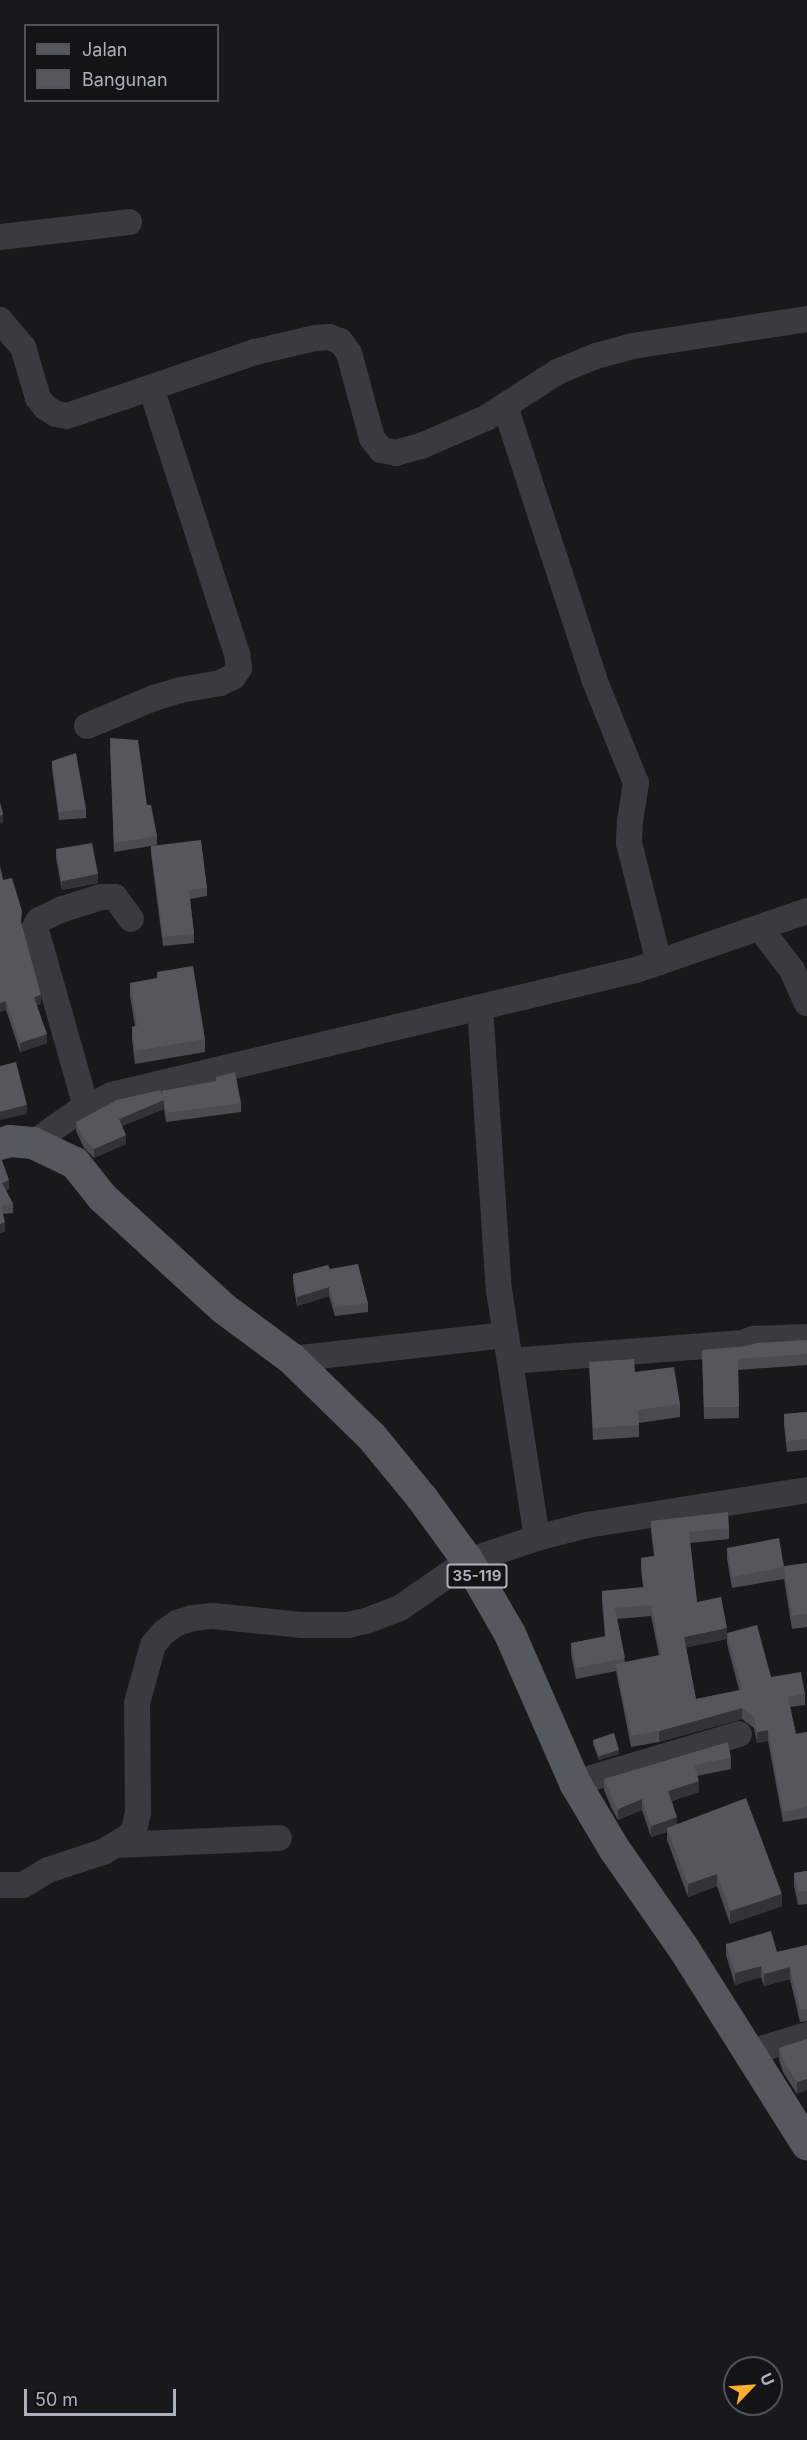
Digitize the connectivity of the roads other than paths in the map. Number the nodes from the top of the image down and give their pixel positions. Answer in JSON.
{"nodes":[{"id":1,"x":129,"y":222,"type":"dead end"},
{"id":2,"x":0,"y":237,"type":"edge"},
{"id":3,"x":807,"y":319,"type":"edge"},
{"id":4,"x":0,"y":320,"type":"edge"},
{"id":5,"x":151,"y":387,"type":"junction"},
{"id":6,"x":505,"y":406,"type":"junction"},
{"id":7,"x":87,"y":726,"type":"dead end"},
{"id":8,"x":807,"y":911,"type":"edge"},
{"id":9,"x":131,"y":919,"type":"dead end"},
{"id":10,"x":760,"y":928,"type":"junction"},
{"id":11,"x":659,"y":962,"type":"junction"},
{"id":12,"x":807,"y":1003,"type":"edge"},
{"id":13,"x":480,"y":1007,"type":"junction"},
{"id":14,"x":87,"y":1107,"type":"junction"},
{"id":15,"x":33,"y":1143,"type":"junction"},
{"id":16,"x":0,"y":1144,"type":"edge"},
{"id":17,"x":506,"y":1335,"type":"junction"},
{"id":18,"x":804,"y":1336,"type":"dead end"},
{"id":19,"x":292,"y":1359,"type":"junction"},
{"id":20,"x":510,"y":1361,"type":"junction"},
{"id":21,"x":807,"y":1490,"type":"edge"},
{"id":22,"x":537,"y":1538,"type":"junction"},
{"id":23,"x":468,"y":1561,"type":"junction"},
{"id":24,"x":739,"y":1734,"type":"dead end"},
{"id":25,"x":575,"y":1783,"type":"junction"},
{"id":26,"x":279,"y":1838,"type":"dead end"},
{"id":27,"x":116,"y":1845,"type":"junction"},
{"id":28,"x":0,"y":1885,"type":"edge"},
{"id":29,"x":807,"y":2035,"type":"edge"},
{"id":30,"x":748,"y":2054,"type":"junction"},
{"id":31,"x":807,"y":2144,"type":"edge"}],
"edges":[{"from":1,"to":2,"type":"street"},
{"from":3,"to":6,"type":"street"},
{"from":4,"to":5,"type":"street"},
{"from":5,"to":6,"type":"street"},
{"from":5,"to":7,"type":"street"},
{"from":6,"to":11,"type":"street"},
{"from":8,"to":10,"type":"street"},
{"from":9,"to":14,"type":"street"},
{"from":10,"to":11,"type":"street"},
{"from":10,"to":12,"type":"street"},
{"from":11,"to":13,"type":"street"},
{"from":13,"to":14,"type":"street"},
{"from":13,"to":17,"type":"street"},
{"from":14,"to":15,"type":"street"},
{"from":15,"to":16,"type":"main road","number":"35-119"},
{"from":15,"to":19,"type":"main road","number":"35-119"},
{"from":17,"to":19,"type":"street"},
{"from":17,"to":20,"type":"street"},
{"from":18,"to":20,"type":"street"},
{"from":19,"to":23,"type":"main road","number":"35-119"},
{"from":20,"to":22,"type":"street"},
{"from":21,"to":22,"type":"street"},
{"from":22,"to":23,"type":"street"},
{"from":23,"to":25,"type":"main road","number":"35-119"},
{"from":23,"to":27,"type":"street"},
{"from":24,"to":25,"type":"street"},
{"from":25,"to":30,"type":"main road","number":"35-119"},
{"from":26,"to":27,"type":"street"},
{"from":27,"to":28,"type":"street"},
{"from":29,"to":30,"type":"street"},
{"from":30,"to":31,"type":"main road","number":"35-119"}]}
